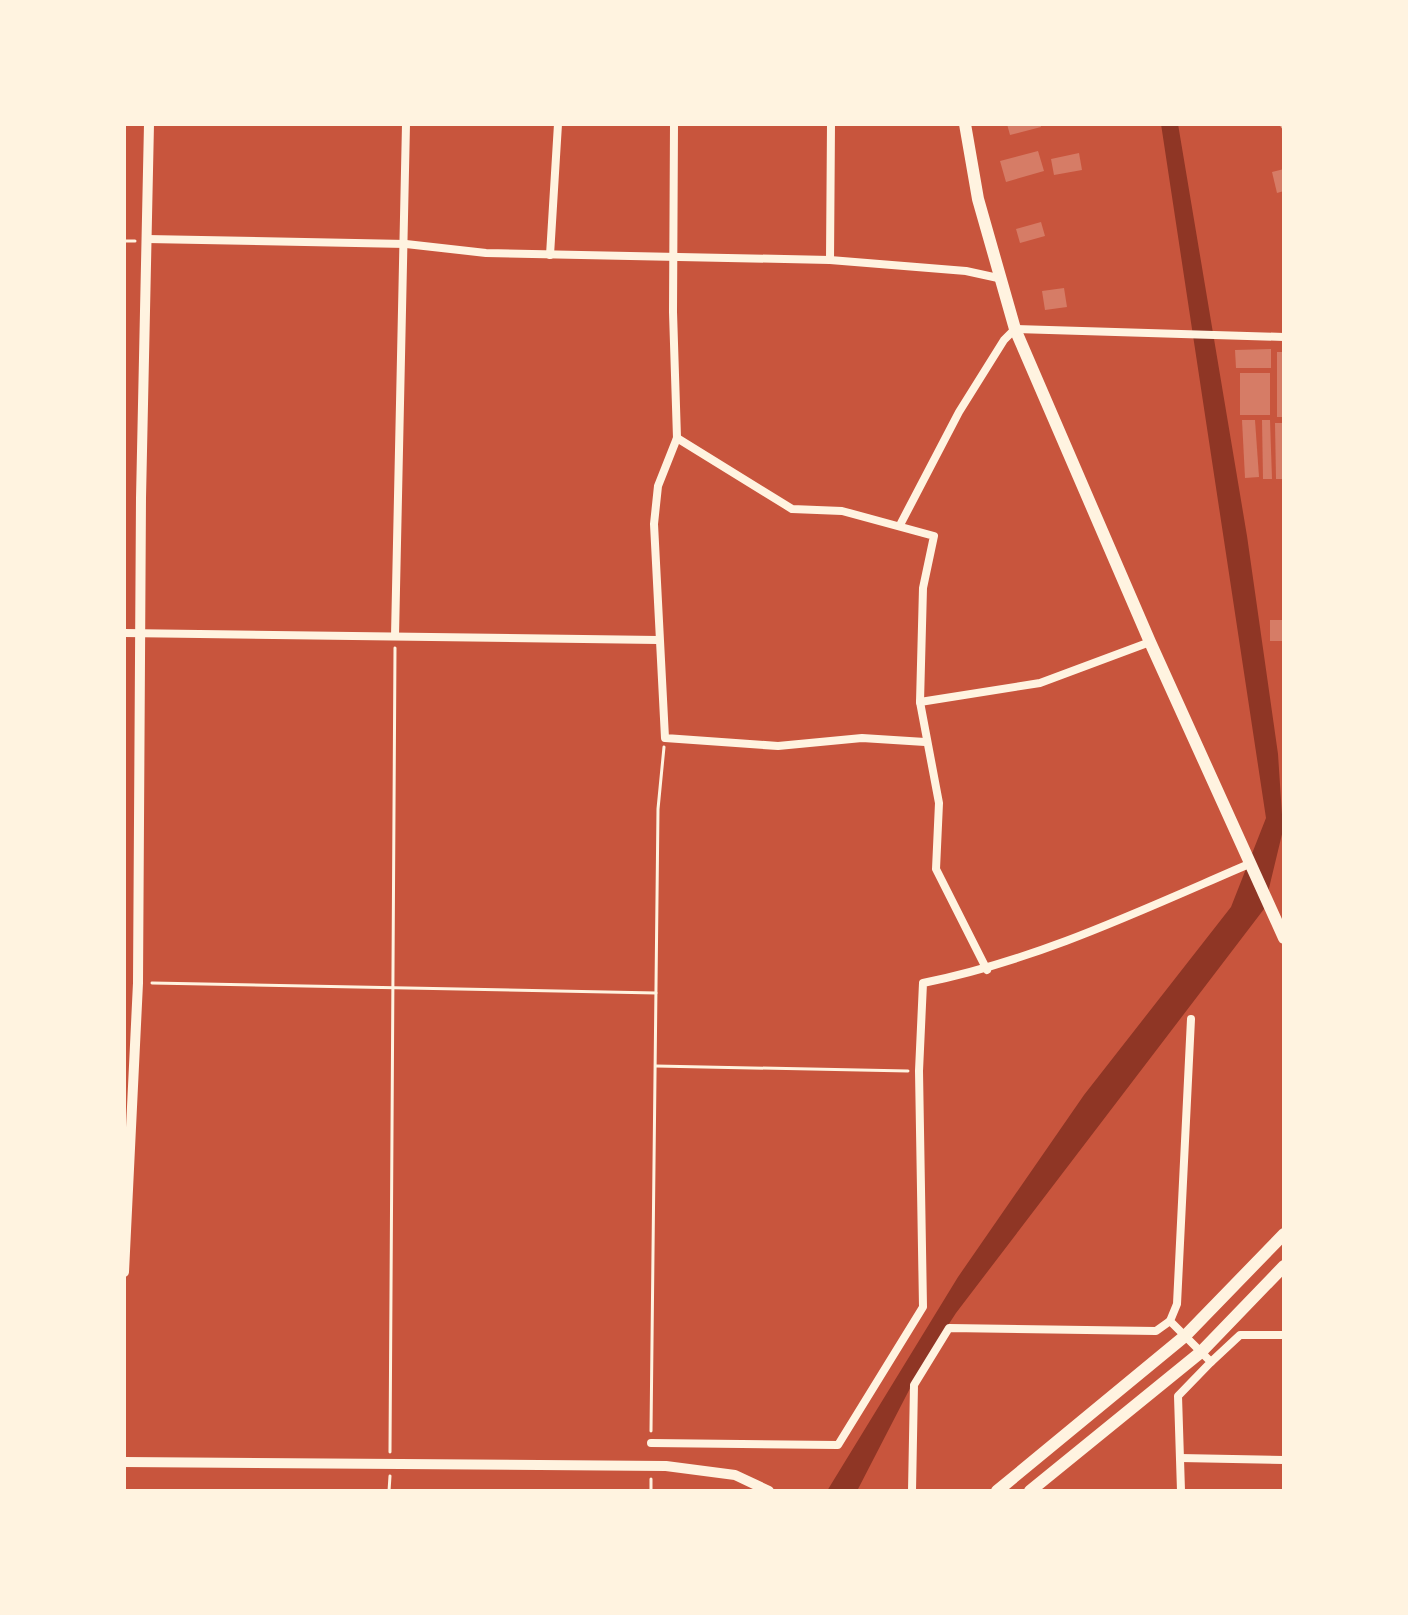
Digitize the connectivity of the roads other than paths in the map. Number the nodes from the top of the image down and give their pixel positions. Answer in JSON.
{"nodes":[{"id":1,"x":149,"y":124,"type":"edge"},
{"id":2,"x":406,"y":124,"type":"edge"},
{"id":3,"x":558,"y":124,"type":"edge"},
{"id":4,"x":674,"y":124,"type":"edge"},
{"id":5,"x":831,"y":124,"type":"edge"},
{"id":6,"x":965,"y":124,"type":"edge"},
{"id":7,"x":147,"y":239,"type":"junction"},
{"id":8,"x":406,"y":244,"type":"junction"},
{"id":9,"x":550,"y":255,"type":"junction"},
{"id":10,"x":673,"y":258,"type":"junction"},
{"id":11,"x":830,"y":260,"type":"junction"},
{"id":12,"x":998,"y":278,"type":"junction"},
{"id":13,"x":1015,"y":329,"type":"junction"},
{"id":14,"x":1284,"y":337,"type":"edge"},
{"id":15,"x":677,"y":438,"type":"junction"},
{"id":16,"x":900,"y":525,"type":"junction"},
{"id":17,"x":124,"y":633,"type":"edge"},
{"id":18,"x":142,"y":634,"type":"junction"},
{"id":19,"x":395,"y":636,"type":"junction"},
{"id":20,"x":658,"y":640,"type":"junction"},
{"id":21,"x":1150,"y":642,"type":"junction"},
{"id":22,"x":920,"y":702,"type":"junction"},
{"id":23,"x":925,"y":742,"type":"junction"},
{"id":24,"x":1249,"y":864,"type":"junction"},
{"id":25,"x":1284,"y":938,"type":"edge"},
{"id":26,"x":987,"y":970,"type":"junction"},
{"id":27,"x":1191,"y":1019,"type":"dead end"},
{"id":28,"x":126,"y":1190,"type":"edge"},
{"id":29,"x":1284,"y":1234,"type":"edge"},
{"id":30,"x":1284,"y":1266,"type":"edge"},
{"id":31,"x":124,"y":1272,"type":"edge"},
{"id":32,"x":1170,"y":1321,"type":"junction"},
{"id":33,"x":1284,"y":1335,"type":"edge"},
{"id":34,"x":1185,"y":1336,"type":"junction"},
{"id":35,"x":1201,"y":1352,"type":"junction"},
{"id":36,"x":1211,"y":1362,"type":"junction"},
{"id":37,"x":651,"y":1443,"type":"road end"},
{"id":38,"x":1180,"y":1458,"type":"junction"},
{"id":39,"x":1284,"y":1460,"type":"edge"},
{"id":40,"x":124,"y":1462,"type":"edge"},
{"id":41,"x":769,"y":1491,"type":"edge"},
{"id":42,"x":912,"y":1491,"type":"edge"},
{"id":43,"x":997,"y":1491,"type":"edge"},
{"id":44,"x":1030,"y":1491,"type":"edge"},
{"id":45,"x":1181,"y":1491,"type":"edge"}],
"edges":[{"from":1,"to":7,"type":"street"},
{"from":2,"to":8,"type":"street"},
{"from":3,"to":9,"type":"street"},
{"from":4,"to":10,"type":"street"},
{"from":5,"to":11,"type":"street"},
{"from":6,"to":12,"type":"main road"},
{"from":7,"to":8,"type":"street"},
{"from":7,"to":18,"type":"street"},
{"from":8,"to":9,"type":"street"},
{"from":8,"to":19,"type":"street"},
{"from":9,"to":10,"type":"street"},
{"from":10,"to":11,"type":"street"},
{"from":10,"to":15,"type":"street"},
{"from":11,"to":12,"type":"street"},
{"from":12,"to":13,"type":"main road"},
{"from":13,"to":14,"type":"street"},
{"from":13,"to":16,"type":"street"},
{"from":13,"to":21,"type":"main road"},
{"from":15,"to":16,"type":"street"},
{"from":15,"to":20,"type":"street"},
{"from":16,"to":22,"type":"street"},
{"from":17,"to":18,"type":"street"},
{"from":18,"to":19,"type":"street"},
{"from":18,"to":28,"type":"street"},
{"from":19,"to":20,"type":"street"},
{"from":20,"to":23,"type":"street"},
{"from":21,"to":22,"type":"street"},
{"from":21,"to":24,"type":"main road"},
{"from":22,"to":23,"type":"street"},
{"from":23,"to":26,"type":"street"},
{"from":24,"to":25,"type":"main road"},
{"from":24,"to":26,"type":"street"},
{"from":26,"to":37,"type":"street"},
{"from":27,"to":32,"type":"street"},
{"from":28,"to":31,"type":"street"},
{"from":29,"to":34,"type":"main road"},
{"from":30,"to":35,"type":"main road"},
{"from":32,"to":34,"type":"street"},
{"from":32,"to":42,"type":"street"},
{"from":33,"to":36,"type":"street"},
{"from":34,"to":35,"type":"street"},
{"from":34,"to":43,"type":"main road"},
{"from":35,"to":36,"type":"street"},
{"from":35,"to":44,"type":"main road"},
{"from":36,"to":38,"type":"street"},
{"from":38,"to":39,"type":"street"},
{"from":38,"to":45,"type":"street"},
{"from":40,"to":41,"type":"street"}]}
